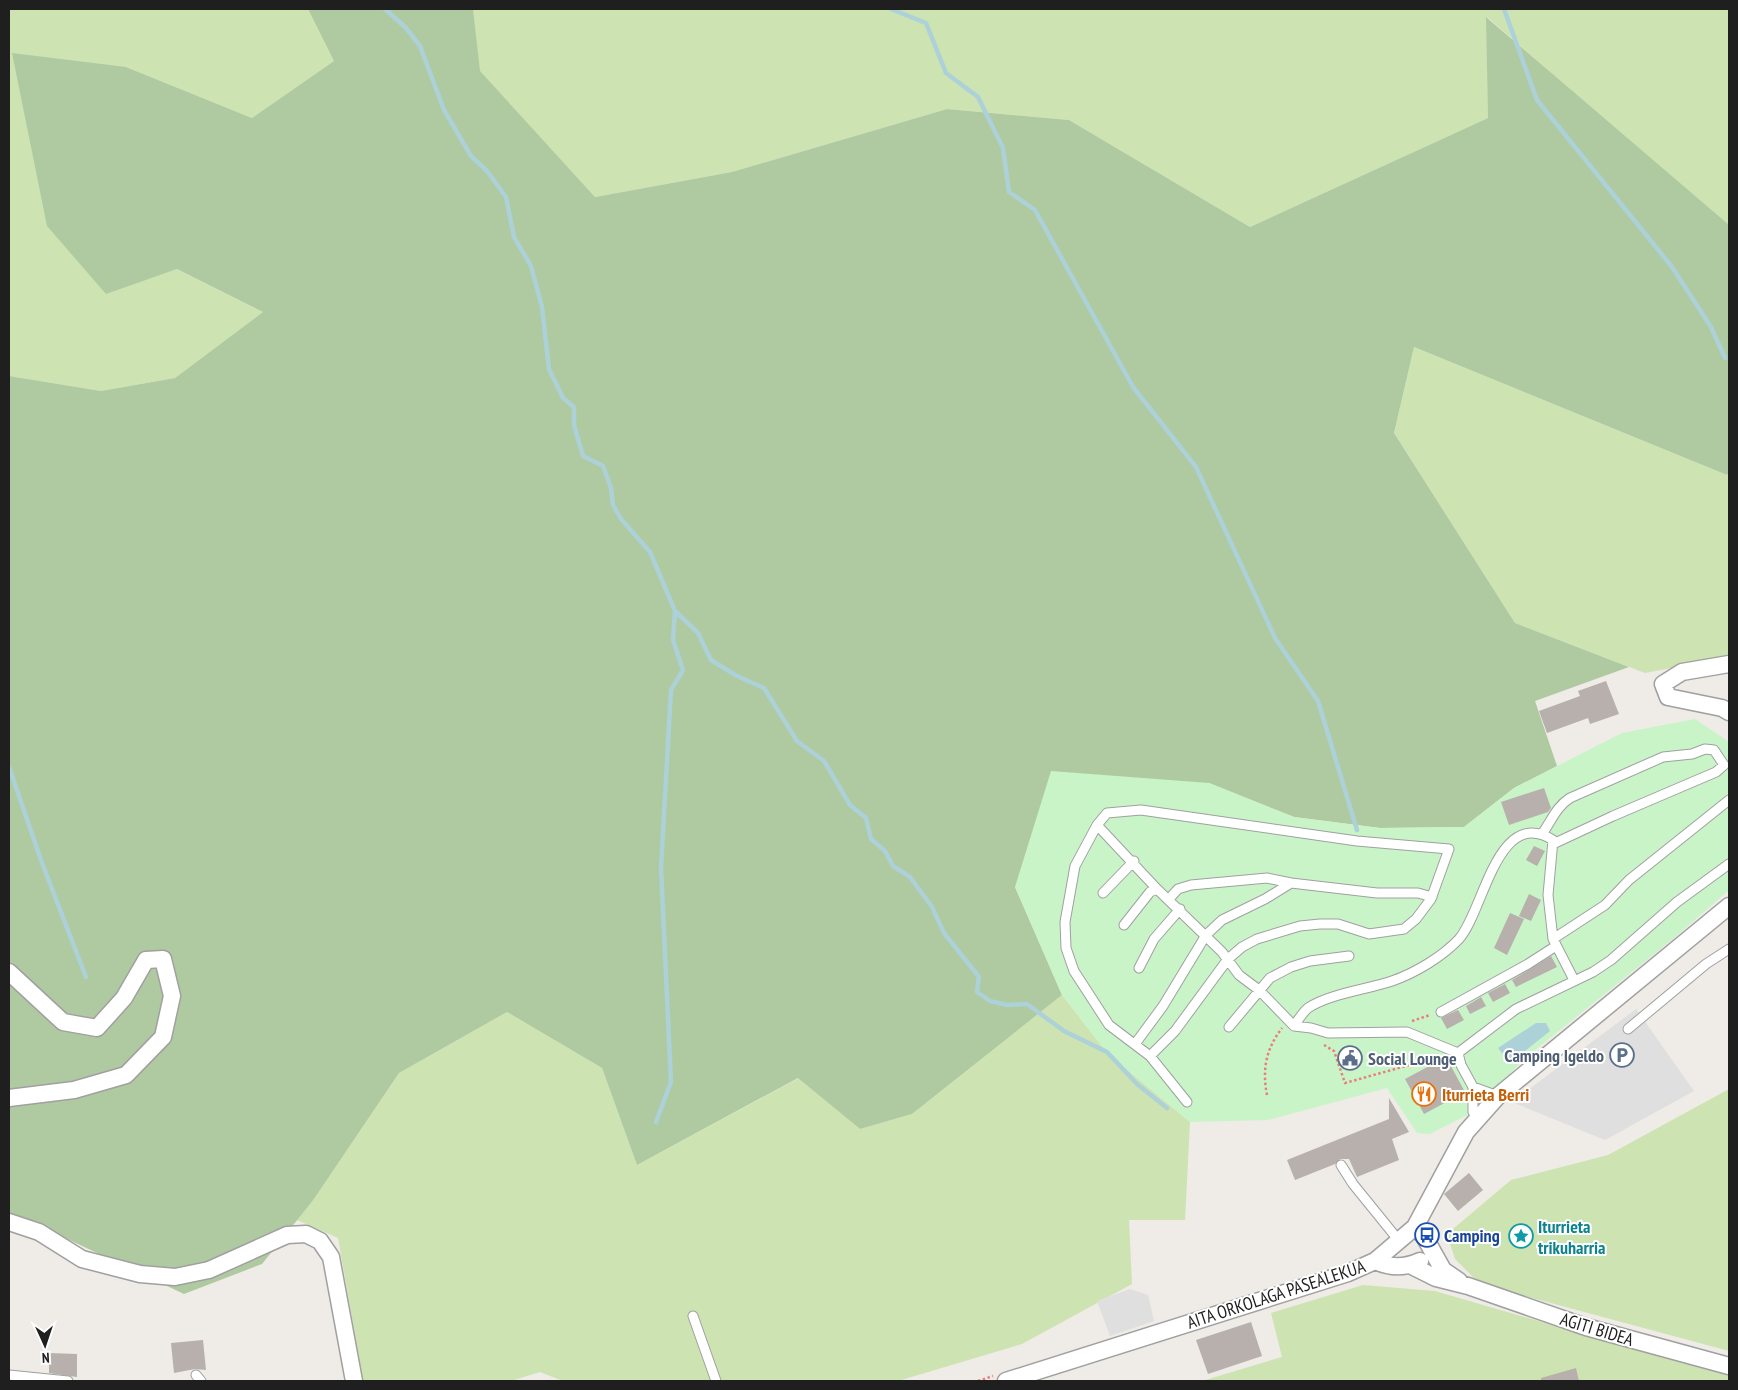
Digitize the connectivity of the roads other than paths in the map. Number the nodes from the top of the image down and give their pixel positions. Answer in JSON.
{"nodes":[{"id":1,"x":1729,"y":664,"type":"edge"},
{"id":2,"x":1729,"y":712,"type":"edge"},
{"id":3,"x":1729,"y":800,"type":"edge"},
{"id":4,"x":1098,"y":825,"type":"junction"},
{"id":5,"x":1542,"y":834,"type":"junction"},
{"id":6,"x":1553,"y":844,"type":"junction"},
{"id":7,"x":1134,"y":862,"type":"junction"},
{"id":8,"x":1729,"y":864,"type":"edge"},
{"id":9,"x":1291,"y":883,"type":"junction"},
{"id":10,"x":1157,"y":888,"type":"junction"},
{"id":11,"x":1103,"y":893,"type":"dead end"},
{"id":12,"x":1432,"y":897,"type":"junction"},
{"id":13,"x":1169,"y":899,"type":"junction"},
{"id":14,"x":1729,"y":906,"type":"edge"},
{"id":15,"x":1180,"y":908,"type":"junction"},
{"id":16,"x":1124,"y":925,"type":"dead end"},
{"id":17,"x":1206,"y":935,"type":"junction"},
{"id":18,"x":1554,"y":942,"type":"junction"},
{"id":19,"x":1729,"y":949,"type":"edge"},
{"id":20,"x":1349,"y":956,"type":"dead end"},
{"id":21,"x":1228,"y":959,"type":"junction"},
{"id":22,"x":1139,"y":968,"type":"dead end"},
{"id":23,"x":9,"y":972,"type":"edge"},
{"id":24,"x":1574,"y":980,"type":"junction"},
{"id":25,"x":1260,"y":990,"type":"junction"},
{"id":26,"x":1441,"y":1012,"type":"dead end"},
{"id":27,"x":1291,"y":1023,"type":"junction"},
{"id":28,"x":1229,"y":1027,"type":"dead end"},
{"id":29,"x":1628,"y":1029,"type":"dead end"},
{"id":30,"x":1135,"y":1044,"type":"junction"},
{"id":31,"x":1458,"y":1053,"type":"junction"},
{"id":32,"x":1150,"y":1056,"type":"junction"},
{"id":33,"x":1473,"y":1087,"type":"junction"},
{"id":34,"x":1498,"y":1096,"type":"junction"},
{"id":35,"x":9,"y":1098,"type":"edge"},
{"id":36,"x":1187,"y":1102,"type":"dead end"},
{"id":37,"x":1478,"y":1117,"type":"junction"},
{"id":38,"x":1341,"y":1165,"type":"dead end"},
{"id":39,"x":9,"y":1222,"type":"edge"},
{"id":40,"x":1415,"y":1228,"type":"junction"},
{"id":41,"x":1400,"y":1242,"type":"junction"},
{"id":42,"x":1434,"y":1254,"type":"junction"},
{"id":43,"x":1375,"y":1261,"type":"junction"},
{"id":44,"x":1410,"y":1265,"type":"junction"},
{"id":45,"x":1468,"y":1286,"type":"junction"},
{"id":46,"x":693,"y":1316,"type":"dead end"},
{"id":47,"x":1729,"y":1366,"type":"edge"},
{"id":48,"x":9,"y":1376,"type":"edge"},
{"id":49,"x":68,"y":1381,"type":"edge"},
{"id":50,"x":354,"y":1381,"type":"edge"},
{"id":51,"x":716,"y":1381,"type":"edge"},
{"id":52,"x":1006,"y":1381,"type":"edge"}],
"edges":[{"from":1,"to":2,"type":"street"},
{"from":3,"to":18,"type":"lane"},
{"from":4,"to":7,"type":"lane"},
{"from":4,"to":12,"type":"lane"},
{"from":4,"to":30,"type":"lane"},
{"from":5,"to":6,"type":"lane"},
{"from":5,"to":6,"type":"lane"},
{"from":5,"to":27,"type":"lane"},
{"from":6,"to":18,"type":"lane"},
{"from":7,"to":10,"type":"lane"},
{"from":7,"to":11,"type":"lane"},
{"from":8,"to":24,"type":"lane"},
{"from":9,"to":12,"type":"lane"},
{"from":9,"to":13,"type":"lane"},
{"from":9,"to":17,"type":"lane"},
{"from":10,"to":13,"type":"lane"},
{"from":10,"to":16,"type":"lane"},
{"from":12,"to":21,"type":"lane"},
{"from":13,"to":15,"type":"lane"},
{"from":14,"to":34,"type":"street","name":"AITA ORKOLAGA PASEALEKUA"},
{"from":15,"to":17,"type":"lane"},
{"from":15,"to":22,"type":"lane"},
{"from":17,"to":21,"type":"lane"},
{"from":17,"to":30,"type":"lane"},
{"from":18,"to":24,"type":"lane"},
{"from":18,"to":26,"type":"lane"},
{"from":19,"to":29,"type":"lane"},
{"from":20,"to":25,"type":"lane"},
{"from":21,"to":25,"type":"lane"},
{"from":21,"to":32,"type":"lane"},
{"from":23,"to":35,"type":"street"},
{"from":24,"to":31,"type":"lane"},
{"from":25,"to":27,"type":"lane"},
{"from":25,"to":28,"type":"lane"},
{"from":27,"to":31,"type":"lane"},
{"from":30,"to":32,"type":"lane"},
{"from":31,"to":33,"type":"lane"},
{"from":32,"to":36,"type":"lane"},
{"from":33,"to":34,"type":"lane"},
{"from":33,"to":37,"type":"lane"},
{"from":34,"to":37,"type":"street","name":"AITA ORKOLAGA PASEALEKUA"},
{"from":37,"to":40,"type":"street","name":"AITA ORKOLAGA PASEALEKUA"},
{"from":38,"to":41,"type":"lane"},
{"from":39,"to":50,"type":"street"},
{"from":40,"to":41,"type":"street","name":"AITA ORKOLAGA PASEALEKUA"},
{"from":40,"to":42,"type":"street","name":"AGITI BIDEA"},
{"from":41,"to":43,"type":"street","name":"AITA ORKOLAGA PASEALEKUA"},
{"from":42,"to":44,"type":"street","name":"AGITI BIDEA"},
{"from":42,"to":45,"type":"street","name":"AGITI BIDEA"},
{"from":43,"to":44,"type":"street","name":"AGITI BIDEA"},
{"from":43,"to":52,"type":"street","name":"AITA ORKOLAGA PASEALEKUA"},
{"from":44,"to":45,"type":"street","name":"AGITI BIDEA"},
{"from":45,"to":47,"type":"street","name":"AGITI BIDEA"},
{"from":46,"to":51,"type":"lane"},
{"from":48,"to":49,"type":"lane"}]}
